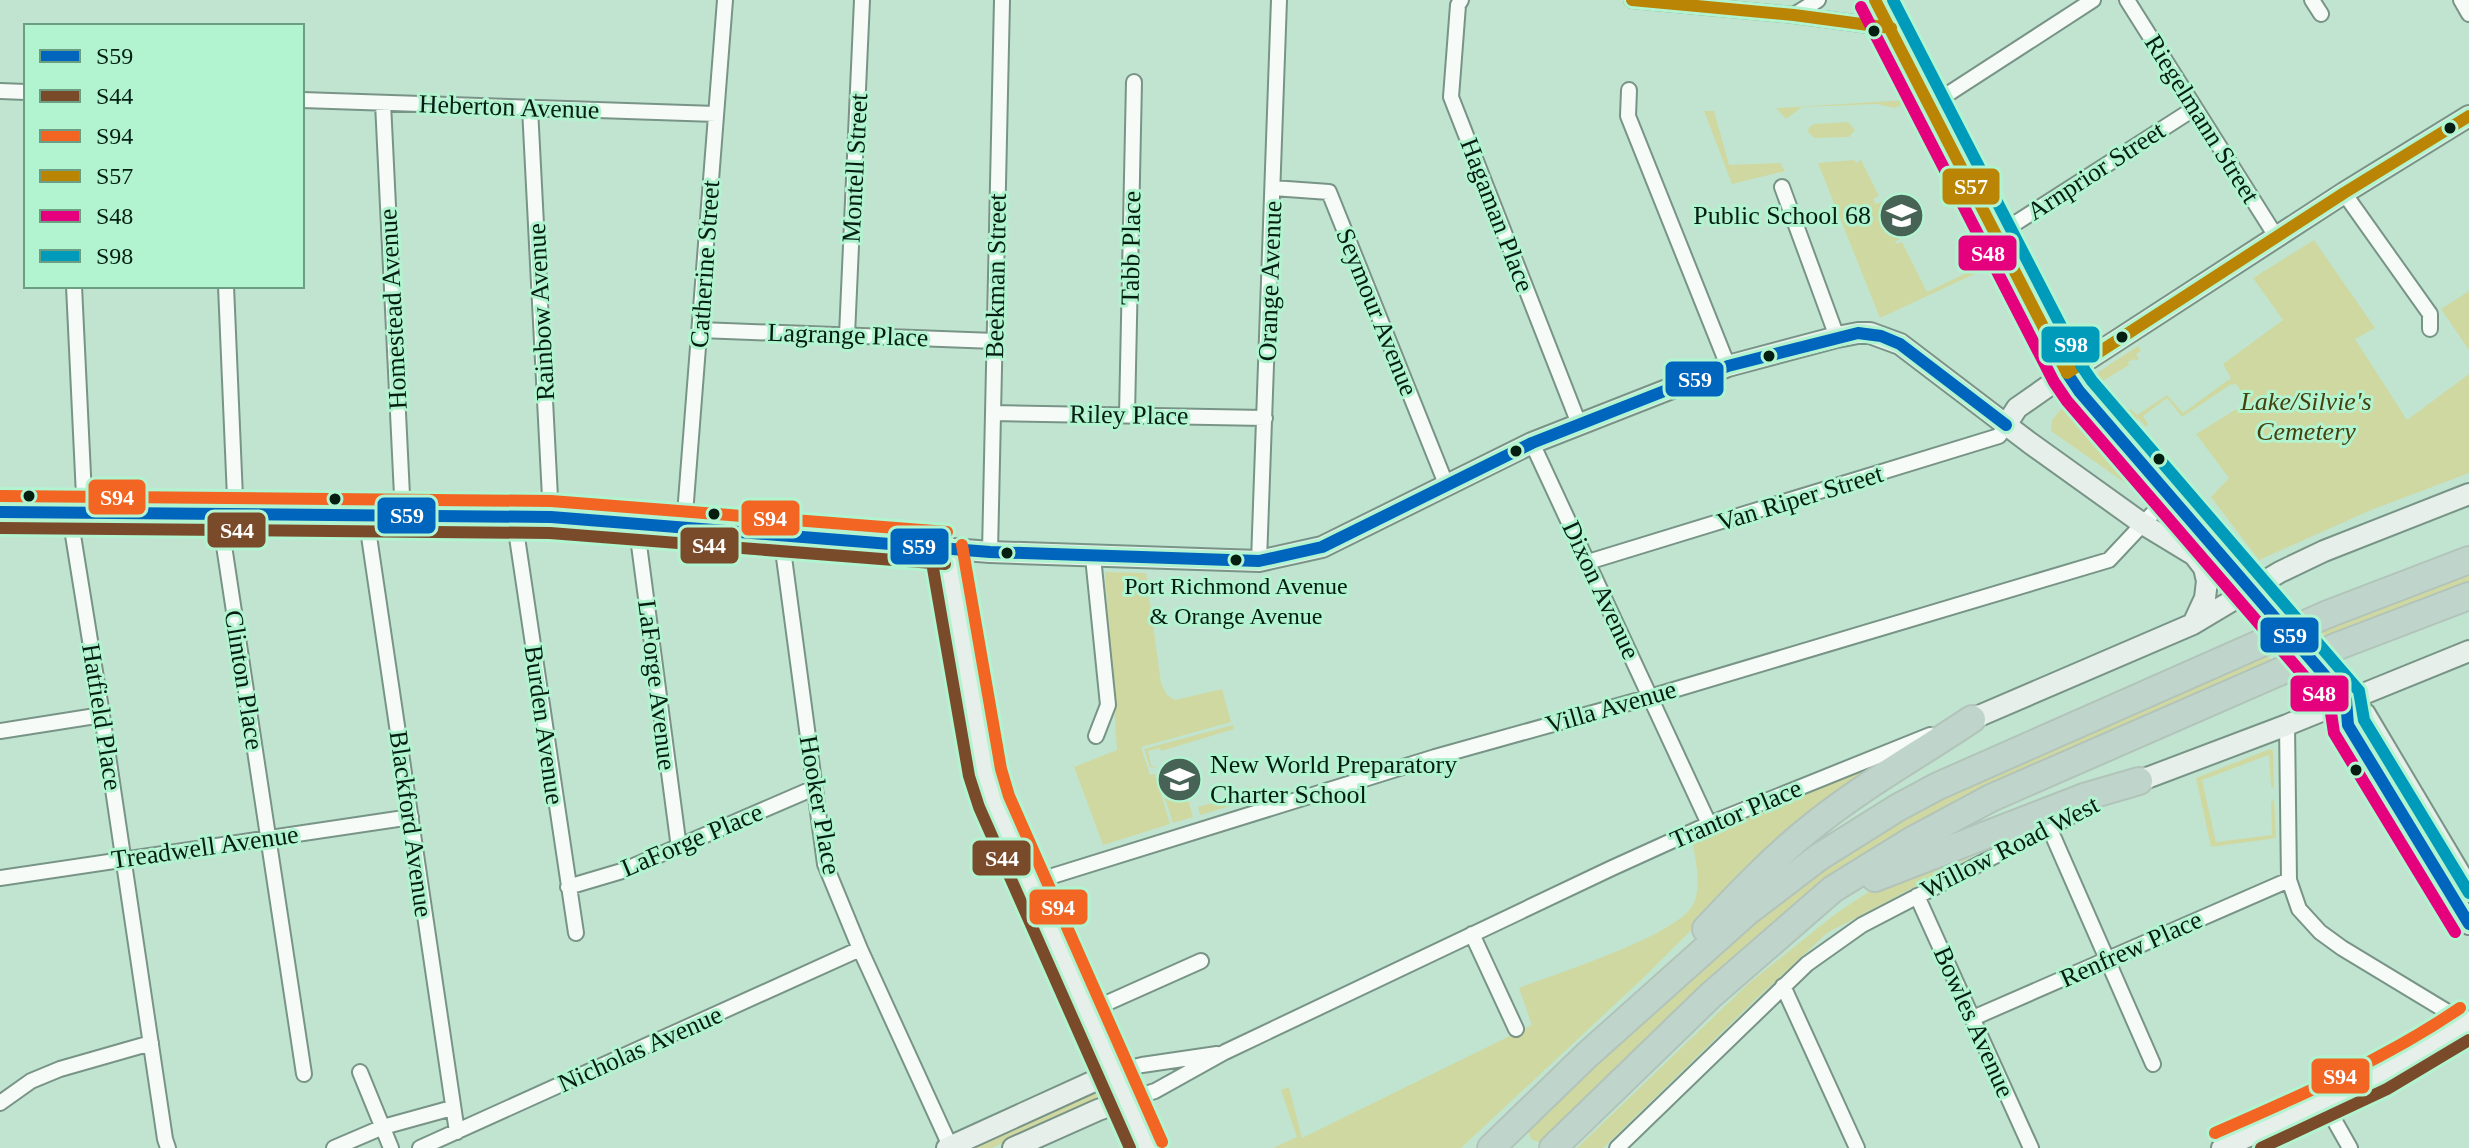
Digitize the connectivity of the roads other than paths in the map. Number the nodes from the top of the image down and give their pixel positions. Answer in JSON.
{"nodes":[{"id":1,"x":725,"y":0,"type":"edge"},
{"id":2,"x":862,"y":0,"type":"edge"},
{"id":3,"x":1002,"y":0,"type":"edge"},
{"id":4,"x":1279,"y":0,"type":"edge"},
{"id":5,"x":1461,"y":0,"type":"edge"},
{"id":6,"x":1632,"y":0,"type":"edge"},
{"id":7,"x":1818,"y":0,"type":"edge"},
{"id":8,"x":1875,"y":0,"type":"edge"},
{"id":9,"x":2093,"y":0,"type":"edge"},
{"id":10,"x":2127,"y":0,"type":"edge"},
{"id":11,"x":2312,"y":0,"type":"edge"},
{"id":12,"x":2461,"y":0,"type":"edge"},
{"id":13,"x":2321,"y":14,"type":"dead end"},
{"id":14,"x":2469,"y":14,"type":"edge"},
{"id":15,"x":1794,"y":15,"type":"junction"},
{"id":16,"x":1891,"y":28,"type":"junction"},
{"id":17,"x":1134,"y":82,"type":"dead end"},
{"id":18,"x":1629,"y":90,"type":"dead end"},
{"id":19,"x":0,"y":91,"type":"edge"},
{"id":20,"x":24,"y":92,"type":"edge"},
{"id":21,"x":304,"y":100,"type":"edge"},
{"id":22,"x":383,"y":103,"type":"junction"},
{"id":23,"x":1931,"y":105,"type":"junction"},
{"id":24,"x":530,"y":108,"type":"junction"},
{"id":25,"x":2195,"y":108,"type":"junction"},
{"id":26,"x":716,"y":114,"type":"junction"},
{"id":27,"x":2469,"y":116,"type":"edge"},
{"id":28,"x":1782,"y":187,"type":"dead end"},
{"id":29,"x":1273,"y":188,"type":"junction"},
{"id":30,"x":2344,"y":193,"type":"junction"},
{"id":31,"x":1997,"y":235,"type":"junction"},
{"id":32,"x":2277,"y":238,"type":"junction"},
{"id":33,"x":74,"y":288,"type":"edge"},
{"id":34,"x":226,"y":288,"type":"edge"},
{"id":35,"x":2430,"y":329,"type":"dead end"},
{"id":36,"x":700,"y":330,"type":"junction"},
{"id":37,"x":847,"y":335,"type":"junction"},
{"id":38,"x":1837,"y":337,"type":"junction"},
{"id":39,"x":995,"y":341,"type":"junction"},
{"id":40,"x":1728,"y":366,"type":"junction"},
{"id":41,"x":2067,"y":373,"type":"junction"},
{"id":42,"x":993,"y":413,"type":"junction"},
{"id":43,"x":1127,"y":415,"type":"junction"},
{"id":44,"x":1265,"y":418,"type":"junction"},
{"id":45,"x":1579,"y":424,"type":"junction"},
{"id":46,"x":2006,"y":425,"type":"junction"},
{"id":47,"x":1532,"y":443,"type":"junction"},
{"id":48,"x":1446,"y":484,"type":"junction"},
{"id":49,"x":2469,"y":494,"type":"edge"},
{"id":50,"x":2169,"y":496,"type":"junction"},
{"id":51,"x":0,"y":512,"type":"edge"},
{"id":52,"x":78,"y":512,"type":"junction"},
{"id":53,"x":229,"y":514,"type":"junction"},
{"id":54,"x":366,"y":516,"type":"junction"},
{"id":55,"x":403,"y":516,"type":"junction"},
{"id":56,"x":514,"y":517,"type":"junction"},
{"id":57,"x":551,"y":517,"type":"junction"},
{"id":58,"x":636,"y":522,"type":"junction"},
{"id":59,"x":2143,"y":524,"type":"junction"},
{"id":60,"x":684,"y":527,"type":"junction"},
{"id":61,"x":781,"y":535,"type":"junction"},
{"id":62,"x":946,"y":548,"type":"junction"},
{"id":63,"x":990,"y":552,"type":"junction"},
{"id":64,"x":1093,"y":557,"type":"junction"},
{"id":65,"x":2469,"y":560,"type":"edge"},
{"id":66,"x":1259,"y":561,"type":"junction"},
{"id":67,"x":1588,"y":562,"type":"junction"},
{"id":68,"x":2251,"y":590,"type":"junction"},
{"id":69,"x":2469,"y":596,"type":"edge"},
{"id":70,"x":2193,"y":624,"type":"junction"},
{"id":71,"x":2469,"y":651,"type":"edge"},
{"id":72,"x":1650,"y":697,"type":"junction"},
{"id":73,"x":2346,"y":700,"type":"junction"},
{"id":74,"x":102,"y":715,"type":"junction"},
{"id":75,"x":1972,"y":719,"type":"junction"},
{"id":76,"x":2287,"y":725,"type":"junction"},
{"id":77,"x":0,"y":731,"type":"edge"},
{"id":78,"x":1096,"y":736,"type":"dead end"},
{"id":79,"x":2139,"y":781,"type":"junction"},
{"id":80,"x":814,"y":788,"type":"junction"},
{"id":81,"x":411,"y":817,"type":"junction"},
{"id":82,"x":1709,"y":824,"type":"junction"},
{"id":83,"x":2049,"y":827,"type":"junction"},
{"id":84,"x":268,"y":838,"type":"junction"},
{"id":85,"x":679,"y":848,"type":"junction"},
{"id":86,"x":123,"y":860,"type":"junction"},
{"id":87,"x":0,"y":878,"type":"edge"},
{"id":88,"x":2289,"y":880,"type":"junction"},
{"id":89,"x":1030,"y":883,"type":"junction"},
{"id":90,"x":568,"y":887,"type":"junction"},
{"id":91,"x":2469,"y":889,"type":"edge"},
{"id":92,"x":1917,"y":896,"type":"junction"},
{"id":93,"x":2469,"y":924,"type":"edge"},
{"id":94,"x":576,"y":933,"type":"dead end"},
{"id":95,"x":1472,"y":934,"type":"junction"},
{"id":96,"x":1779,"y":935,"type":"junction"},
{"id":97,"x":860,"y":949,"type":"junction"},
{"id":98,"x":2108,"y":958,"type":"junction"},
{"id":99,"x":1201,"y":961,"type":"dead end"},
{"id":100,"x":1783,"y":986,"type":"junction"},
{"id":101,"x":1087,"y":1012,"type":"junction"},
{"id":102,"x":1973,"y":1018,"type":"junction"},
{"id":103,"x":2468,"y":1022,"type":"edge"},
{"id":104,"x":1516,"y":1029,"type":"dead end"},
{"id":105,"x":151,"y":1043,"type":"junction"},
{"id":106,"x":1225,"y":1052,"type":"junction"},
{"id":107,"x":1587,"y":1055,"type":"junction"},
{"id":108,"x":2153,"y":1064,"type":"dead end"},
{"id":109,"x":360,"y":1072,"type":"dead end"},
{"id":110,"x":1114,"y":1072,"type":"junction"},
{"id":111,"x":304,"y":1074,"type":"dead end"},
{"id":112,"x":1126,"y":1100,"type":"junction"},
{"id":113,"x":2324,"y":1102,"type":"junction"},
{"id":114,"x":0,"y":1103,"type":"edge"},
{"id":115,"x":452,"y":1108,"type":"junction"},
{"id":116,"x":383,"y":1127,"type":"junction"},
{"id":117,"x":457,"y":1132,"type":"junction"},
{"id":118,"x":949,"y":1147,"type":"edge"},
{"id":119,"x":168,"y":1148,"type":"edge"},
{"id":120,"x":334,"y":1148,"type":"edge"},
{"id":121,"x":391,"y":1148,"type":"edge"},
{"id":122,"x":420,"y":1148,"type":"edge"},
{"id":123,"x":1013,"y":1148,"type":"edge"},
{"id":124,"x":1147,"y":1148,"type":"edge"},
{"id":125,"x":1491,"y":1148,"type":"edge"},
{"id":126,"x":1553,"y":1148,"type":"edge"},
{"id":127,"x":1617,"y":1148,"type":"edge"},
{"id":128,"x":1857,"y":1148,"type":"edge"},
{"id":129,"x":2031,"y":1148,"type":"edge"},
{"id":130,"x":2222,"y":1148,"type":"edge"},
{"id":131,"x":2350,"y":1148,"type":"edge"}],
"edges":[{"from":1,"to":26,"type":"street","name":"Catherine Street"},
{"from":2,"to":37,"type":"street","name":"Montell Street"},
{"from":3,"to":39,"type":"street","name":"Beekman Street"},
{"from":4,"to":29,"type":"street","name":"Orange Avenue"},
{"from":5,"to":45,"type":"street","name":"Hagaman Place"},
{"from":6,"to":15,"type":"street"},
{"from":7,"to":15,"type":"street"},
{"from":8,"to":16,"type":"street"},
{"from":9,"to":23,"type":"street"},
{"from":10,"to":25,"type":"street","name":"Riegelmann Street"},
{"from":11,"to":13,"type":"street"},
{"from":12,"to":14,"type":"street"},
{"from":15,"to":16,"type":"street"},
{"from":16,"to":23,"type":"street"},
{"from":17,"to":43,"type":"street","name":"Tabb Place"},
{"from":18,"to":40,"type":"street"},
{"from":19,"to":20,"type":"street"},
{"from":21,"to":22,"type":"street","name":"Heberton Avenue"},
{"from":22,"to":24,"type":"street","name":"Heberton Avenue"},
{"from":22,"to":55,"type":"street","name":"Homestead Avenue"},
{"from":23,"to":31,"type":"street"},
{"from":24,"to":26,"type":"street","name":"Heberton Avenue"},
{"from":24,"to":57,"type":"street","name":"Rainbow Avenue"},
{"from":25,"to":31,"type":"street","name":"Arnprior Street"},
{"from":25,"to":32,"type":"street","name":"Riegelmann Street"},
{"from":26,"to":36,"type":"street","name":"Catherine Street"},
{"from":27,"to":30,"type":"street"},
{"from":28,"to":38,"type":"street"},
{"from":29,"to":44,"type":"street","name":"Orange Avenue"},
{"from":29,"to":48,"type":"street","name":"Seymour Avenue"},
{"from":30,"to":32,"type":"street"},
{"from":30,"to":35,"type":"street"},
{"from":31,"to":41,"type":"street"},
{"from":32,"to":41,"type":"street"},
{"from":33,"to":52,"type":"street","name":"Hatfield Place"},
{"from":34,"to":53,"type":"street","name":"Clinton Place"},
{"from":36,"to":37,"type":"street","name":"Lagrange Place"},
{"from":36,"to":60,"type":"street","name":"Catherine Street"},
{"from":37,"to":39,"type":"street","name":"Lagrange Place"},
{"from":38,"to":40,"type":"street"},
{"from":38,"to":46,"type":"street"},
{"from":39,"to":42,"type":"street","name":"Beekman Street"},
{"from":40,"to":45,"type":"street"},
{"from":41,"to":46,"type":"street"},
{"from":41,"to":50,"type":"street"},
{"from":42,"to":43,"type":"street","name":"Riley Place"},
{"from":42,"to":63,"type":"street","name":"Beekman Street"},
{"from":43,"to":44,"type":"street","name":"Riley Place"},
{"from":44,"to":66,"type":"street","name":"Orange Avenue"},
{"from":45,"to":47,"type":"street"},
{"from":46,"to":59,"type":"street"},
{"from":46,"to":67,"type":"street","name":"Van Riper Street"},
{"from":47,"to":48,"type":"street"},
{"from":47,"to":67,"type":"street","name":"Dixon Avenue"},
{"from":48,"to":66,"type":"street"},
{"from":49,"to":68,"type":"street","name":"Trantor Place"},
{"from":50,"to":59,"type":"street","name":"Villa Avenue"},
{"from":50,"to":68,"type":"street"},
{"from":51,"to":52,"type":"street"},
{"from":52,"to":53,"type":"street"},
{"from":52,"to":74,"type":"street","name":"Hatfield Place"},
{"from":53,"to":54,"type":"street"},
{"from":53,"to":84,"type":"street","name":"Clinton Place"},
{"from":54,"to":55,"type":"street"},
{"from":54,"to":81,"type":"street","name":"Blackford Avenue"},
{"from":55,"to":56,"type":"street"},
{"from":56,"to":57,"type":"street"},
{"from":56,"to":90,"type":"street","name":"Burden Avenue"},
{"from":57,"to":58,"type":"street"},
{"from":58,"to":60,"type":"street"},
{"from":58,"to":85,"type":"street","name":"LaForge Avenue"},
{"from":59,"to":70,"type":"street"},
{"from":59,"to":72,"type":"street","name":"Villa Avenue"},
{"from":60,"to":61,"type":"street"},
{"from":61,"to":62,"type":"street"},
{"from":61,"to":80,"type":"street","name":"Hooker Place"},
{"from":62,"to":63,"type":"street"},
{"from":62,"to":89,"type":"street"},
{"from":63,"to":64,"type":"street"},
{"from":64,"to":66,"type":"street"},
{"from":64,"to":78,"type":"street"},
{"from":65,"to":107,"type":"highway","bridge":true},
{"from":67,"to":72,"type":"street","name":"Dixon Avenue"},
{"from":68,"to":70,"type":"street","name":"Trantor Place"},
{"from":68,"to":73,"type":"street"},
{"from":69,"to":96,"type":"highway","bridge":true},
{"from":70,"to":75,"type":"street","name":"Trantor Place"},
{"from":71,"to":73,"type":"street","name":"Willow Road West"},
{"from":72,"to":82,"type":"street","name":"Dixon Avenue"},
{"from":72,"to":89,"type":"street","name":"Villa Avenue"},
{"from":73,"to":76,"type":"street","name":"Willow Road West"},
{"from":73,"to":91,"type":"street"},
{"from":73,"to":93,"type":"street"},
{"from":74,"to":77,"type":"street"},
{"from":74,"to":86,"type":"street","name":"Hatfield Place"},
{"from":75,"to":82,"type":"street","name":"Trantor Place"},
{"from":75,"to":107,"type":"highway"},
{"from":76,"to":79,"type":"street","name":"Willow Road West"},
{"from":76,"to":88,"type":"street"},
{"from":79,"to":83,"type":"street","name":"Willow Road West"},
{"from":79,"to":96,"type":"highway"},
{"from":80,"to":85,"type":"street","name":"LaForge Place"},
{"from":80,"to":97,"type":"street","name":"Hooker Place"},
{"from":81,"to":84,"type":"street","name":"Treadwell Avenue"},
{"from":81,"to":115,"type":"street","name":"Blackford Avenue"},
{"from":82,"to":95,"type":"street","name":"Trantor Place"},
{"from":83,"to":92,"type":"street","name":"Willow Road West"},
{"from":83,"to":98,"type":"street"},
{"from":84,"to":86,"type":"street","name":"Treadwell Avenue"},
{"from":84,"to":111,"type":"street","name":"Clinton Place"},
{"from":85,"to":90,"type":"street","name":"LaForge Place"},
{"from":86,"to":87,"type":"street","name":"Treadwell Avenue"},
{"from":86,"to":105,"type":"street","name":"Hatfield Place"},
{"from":88,"to":98,"type":"street","name":"Renfrew Place"},
{"from":88,"to":103,"type":"street"},
{"from":89,"to":101,"type":"street"},
{"from":90,"to":94,"type":"street","name":"Burden Avenue"},
{"from":92,"to":100,"type":"street","name":"Willow Road West"},
{"from":92,"to":102,"type":"street","name":"Bowles Avenue"},
{"from":95,"to":104,"type":"street"},
{"from":95,"to":106,"type":"street","name":"Trantor Place"},
{"from":96,"to":126,"type":"highway"},
{"from":97,"to":117,"type":"street","name":"Nicholas Avenue"},
{"from":97,"to":118,"type":"street","name":"Hooker Place"},
{"from":98,"to":102,"type":"street","name":"Renfrew Place"},
{"from":98,"to":108,"type":"street"},
{"from":99,"to":101,"type":"street"},
{"from":100,"to":127,"type":"street","name":"Willow Road West"},
{"from":100,"to":128,"type":"street"},
{"from":101,"to":110,"type":"street"},
{"from":102,"to":129,"type":"street","name":"Bowles Avenue"},
{"from":103,"to":113,"type":"street"},
{"from":105,"to":114,"type":"street"},
{"from":105,"to":119,"type":"street","name":"Hatfield Place"},
{"from":106,"to":110,"type":"street","name":"Trantor Place"},
{"from":106,"to":112,"type":"street","name":"Trantor Place"},
{"from":107,"to":125,"type":"highway"},
{"from":109,"to":116,"type":"street"},
{"from":110,"to":112,"type":"street"},
{"from":110,"to":118,"type":"street","name":"Trantor Place"},
{"from":112,"to":123,"type":"street","name":"Trantor Place"},
{"from":112,"to":124,"type":"street"},
{"from":113,"to":130,"type":"street"},
{"from":113,"to":131,"type":"street"},
{"from":115,"to":116,"type":"street"},
{"from":115,"to":117,"type":"street","name":"Blackford Avenue"},
{"from":116,"to":120,"type":"street"},
{"from":116,"to":121,"type":"street"},
{"from":117,"to":122,"type":"street","name":"Nicholas Avenue"}]}
